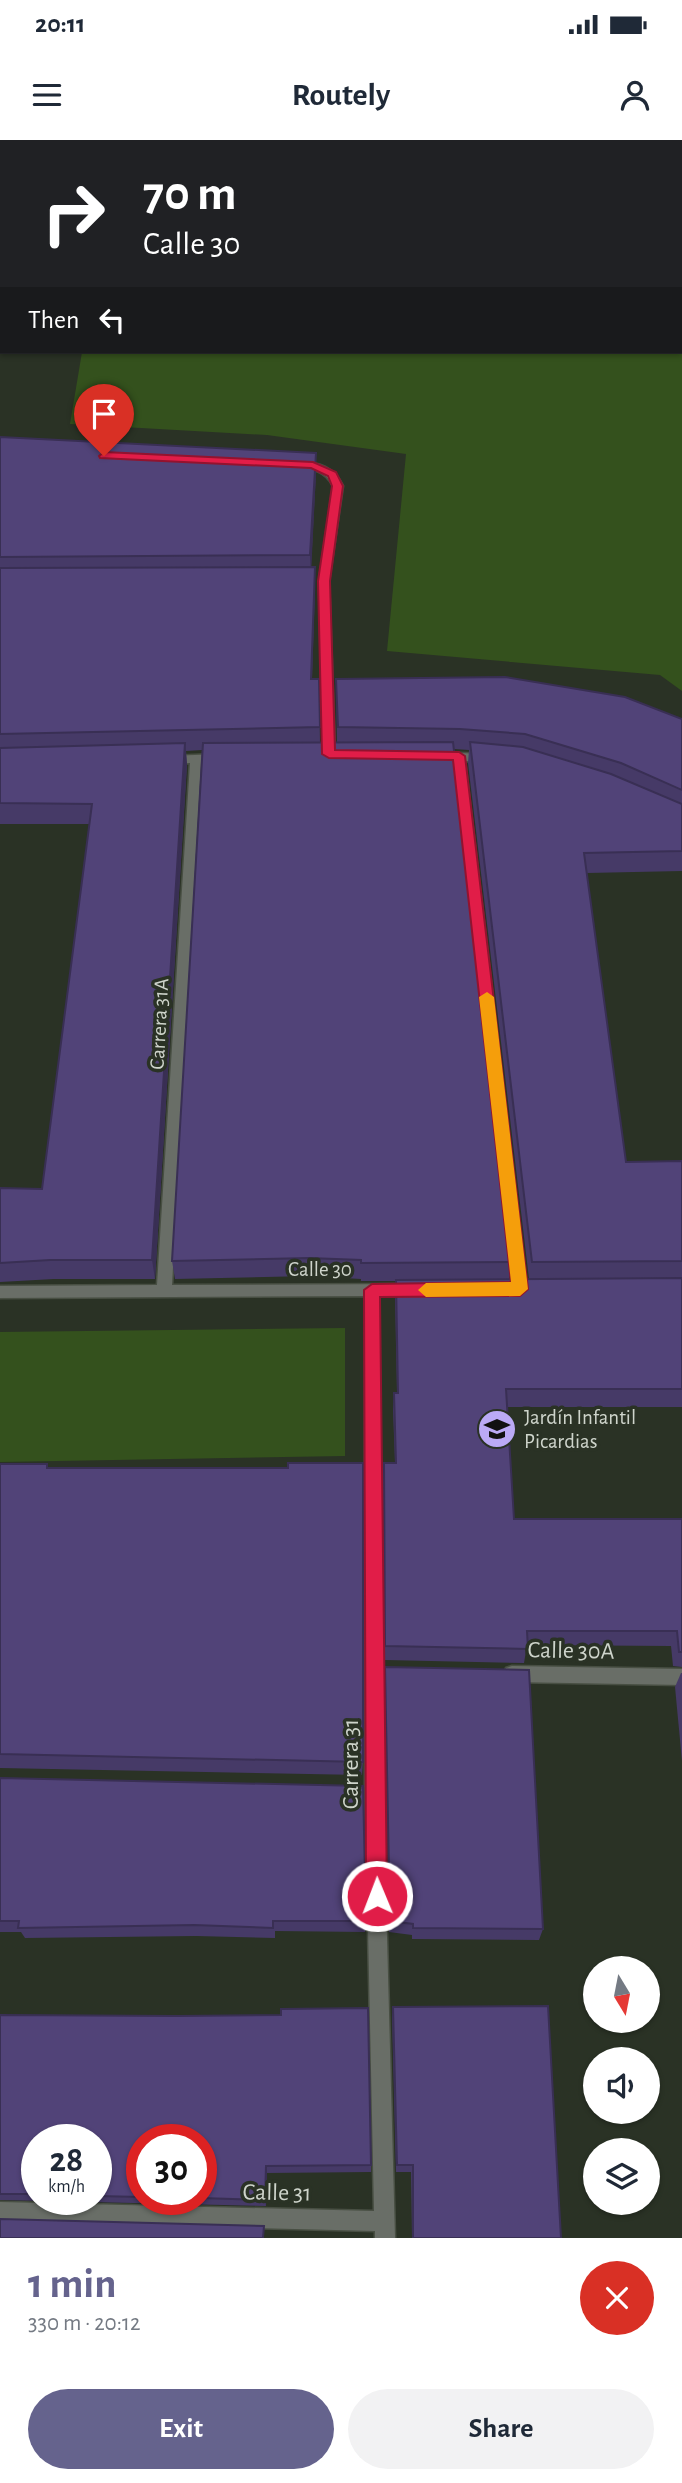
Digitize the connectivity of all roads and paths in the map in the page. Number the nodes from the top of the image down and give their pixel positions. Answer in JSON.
{"nodes":[{"id":1,"x":286,"y":464,"type":"edge"},
{"id":2,"x":311,"y":581,"type":"edge"},
{"id":3,"x":324,"y":581,"type":"junction"},
{"id":4,"x":315,"y":754,"type":"edge"},
{"id":5,"x":329,"y":754,"type":"junction"},
{"id":6,"x":342,"y":754,"type":"edge"},
{"id":7,"x":420,"y":755,"type":"edge"},
{"id":8,"x":459,"y":756,"type":"junction"},
{"id":9,"x":236,"y":758,"type":"edge"},
{"id":10,"x":196,"y":759,"type":"junction"},
{"id":11,"x":497,"y":759,"type":"edge"},
{"id":12,"x":154,"y":760,"type":"edge"},
{"id":13,"x":520,"y":1289,"type":"edge"},
{"id":14,"x":372,"y":1290,"type":"junction"},
{"id":15,"x":426,"y":1290,"type":"edge"},
{"id":16,"x":164,"y":1291,"type":"junction"},
{"id":17,"x":0,"y":1292,"type":"edge"},
{"id":18,"x":500,"y":1674,"type":"edge"},
{"id":19,"x":682,"y":1677,"type":"edge"},
{"id":20,"x":0,"y":2212,"type":"edge"},
{"id":21,"x":384,"y":2230,"type":"edge"}],
"edges":[{"from":1,"to":3,"type":"street"},
{"from":2,"to":3,"type":"street"},
{"from":3,"to":5,"type":"street"},
{"from":4,"to":5,"type":"street"},
{"from":5,"to":6,"type":"street"},
{"from":7,"to":8,"type":"street"},
{"from":8,"to":11,"type":"street"},
{"from":8,"to":13,"type":"street"},
{"from":9,"to":10,"type":"street"},
{"from":10,"to":12,"type":"street"},
{"from":10,"to":16,"type":"street","name":"Carrera 31A"},
{"from":14,"to":15,"type":"street","name":"Calle 30"},
{"from":14,"to":16,"type":"street","name":"Calle 30"},
{"from":14,"to":21,"type":"street","name":"Carrera 31"},
{"from":16,"to":17,"type":"street","name":"Calle 30"},
{"from":18,"to":19,"type":"street","name":"Calle 30A"},
{"from":20,"to":21,"type":"street","name":"Calle 31"}]}
